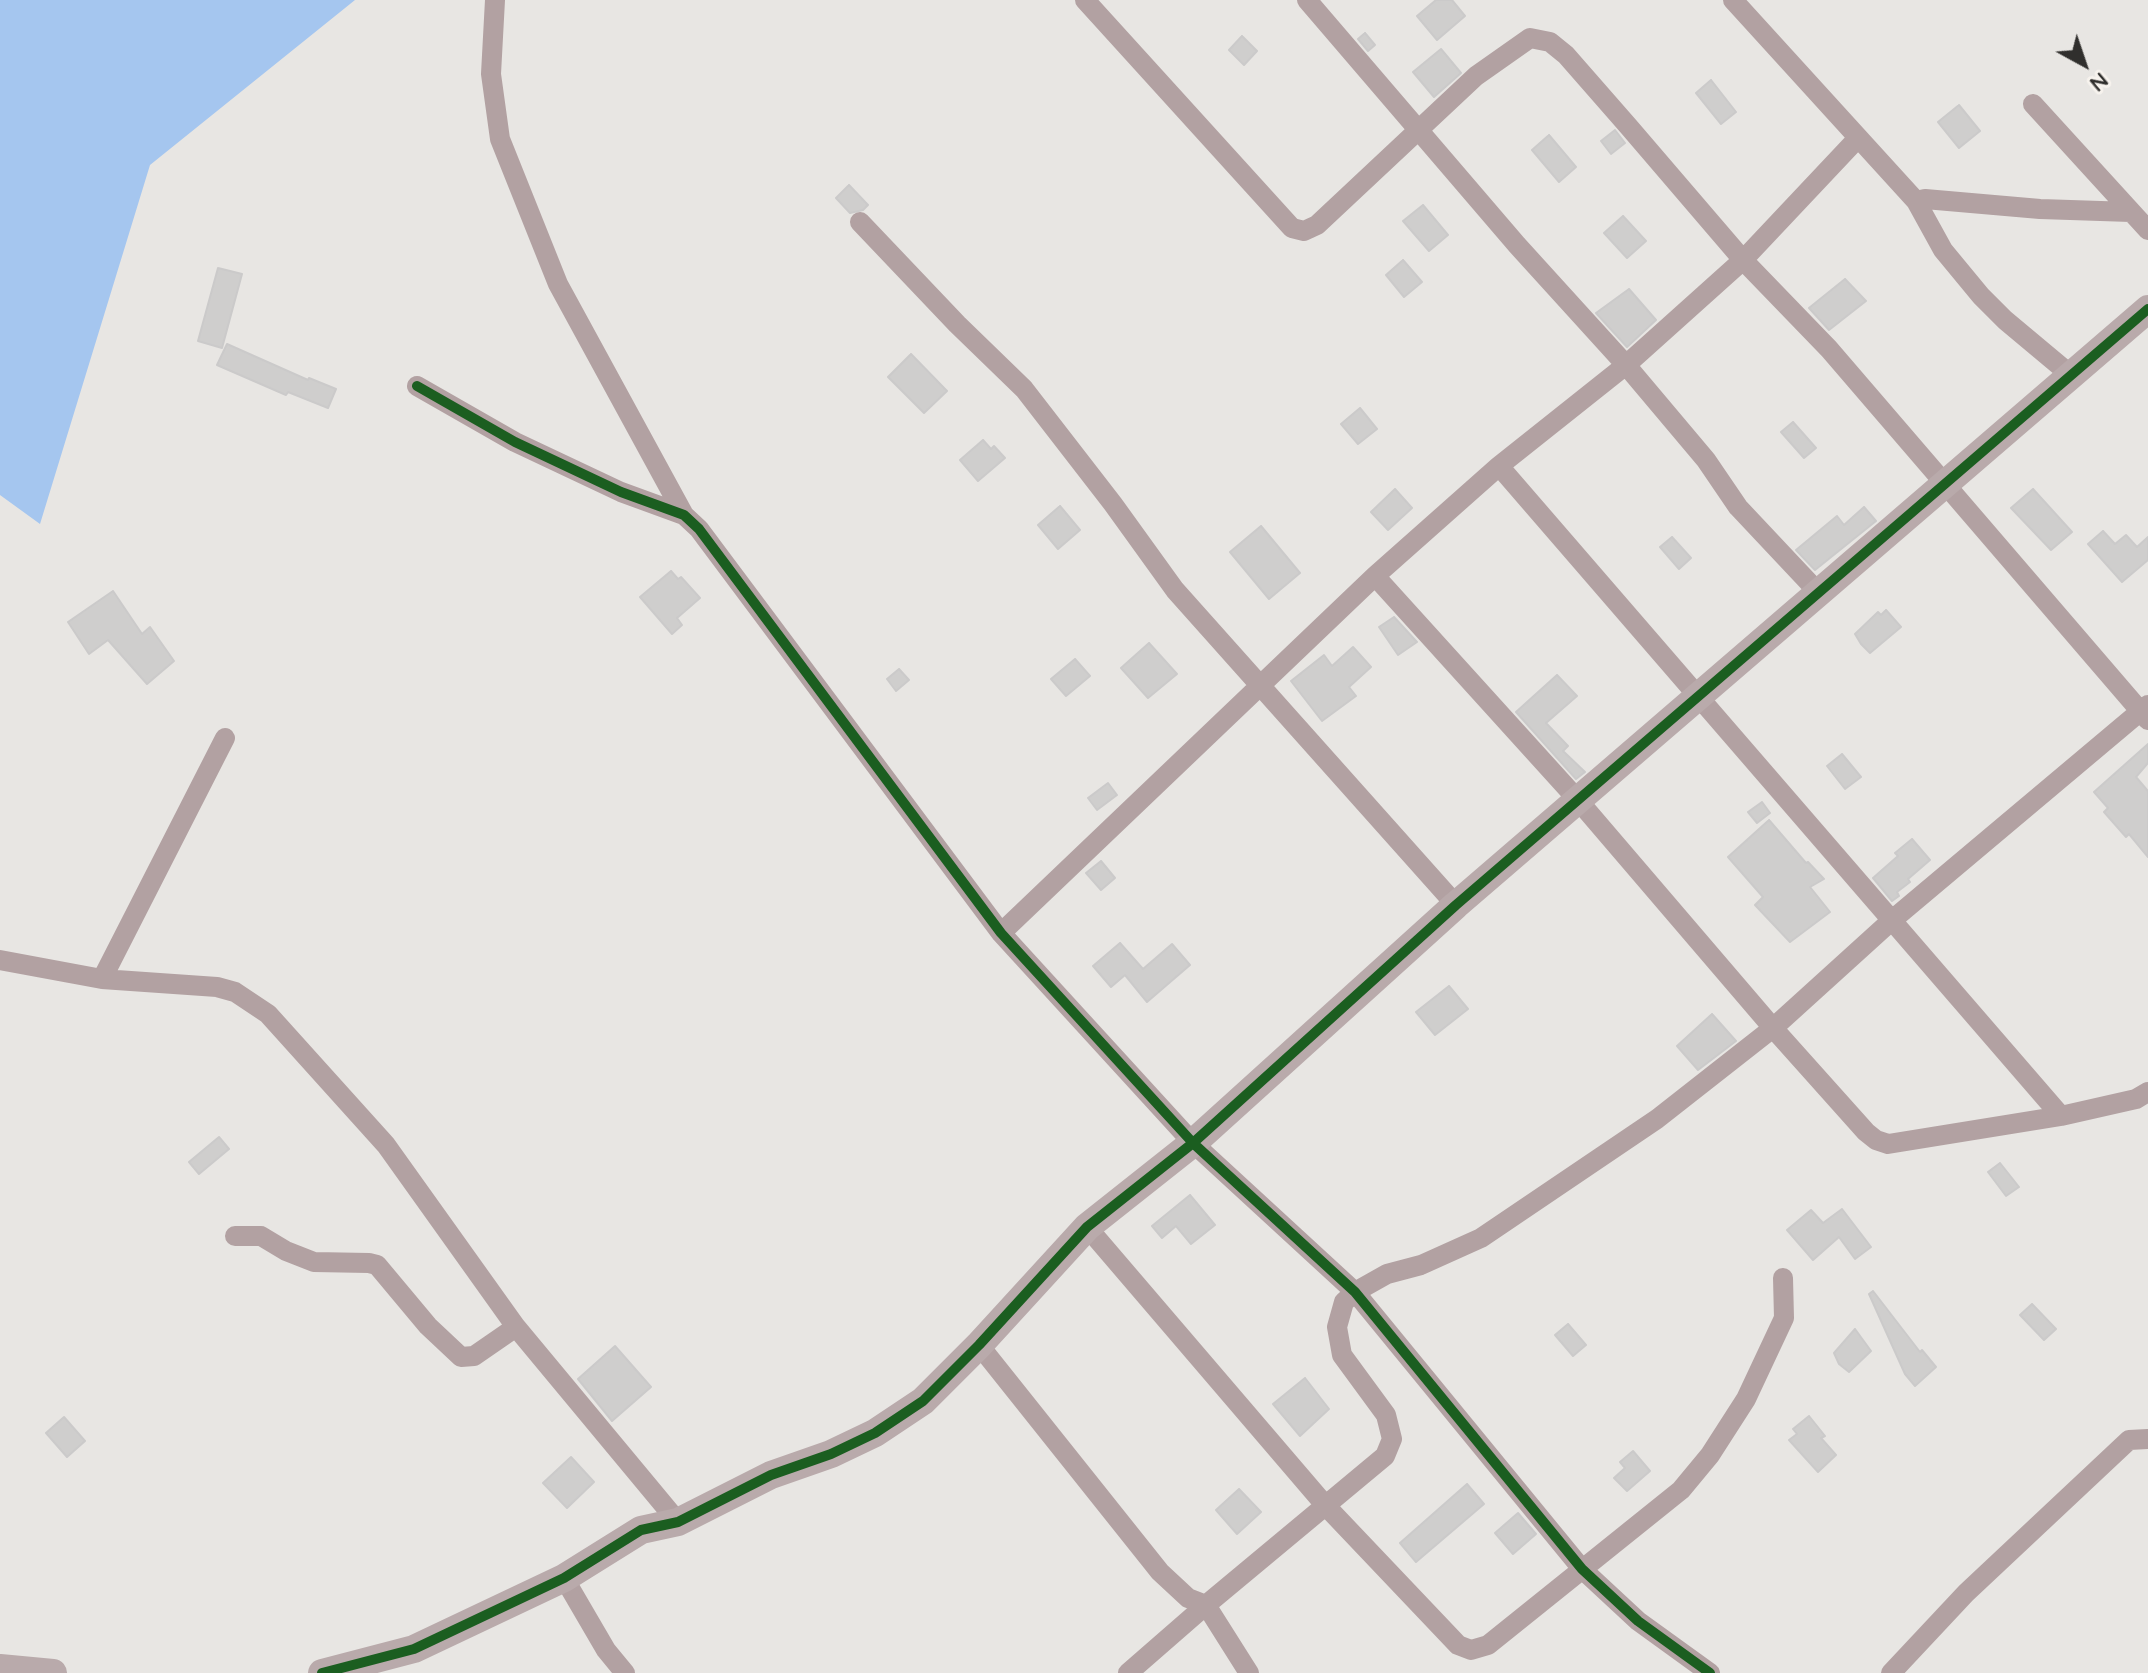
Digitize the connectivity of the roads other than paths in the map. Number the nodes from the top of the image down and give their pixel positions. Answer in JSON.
{"nodes":[{"id":1,"x":495,"y":0,"type":"edge"},
{"id":2,"x":1085,"y":0,"type":"edge"},
{"id":3,"x":1307,"y":0,"type":"edge"},
{"id":4,"x":1733,"y":0,"type":"edge"},
{"id":5,"x":2033,"y":104,"type":"dead end"},
{"id":6,"x":1419,"y":131,"type":"junction"},
{"id":7,"x":1857,"y":139,"type":"junction"},
{"id":8,"x":1916,"y":201,"type":"junction"},
{"id":9,"x":2131,"y":212,"type":"junction"},
{"id":10,"x":860,"y":222,"type":"dead end"},
{"id":11,"x":2148,"y":230,"type":"edge"},
{"id":12,"x":1743,"y":260,"type":"junction"},
{"id":13,"x":2148,"y":309,"type":"edge"},
{"id":14,"x":1626,"y":365,"type":"junction"},
{"id":15,"x":2072,"y":376,"type":"junction"},
{"id":16,"x":417,"y":386,"type":"dead end"},
{"id":17,"x":1499,"y":466,"type":"junction"},
{"id":18,"x":1945,"y":484,"type":"junction"},
{"id":19,"x":684,"y":515,"type":"junction"},
{"id":20,"x":1375,"y":576,"type":"junction"},
{"id":21,"x":1817,"y":591,"type":"junction"},
{"id":22,"x":1260,"y":686,"type":"junction"},
{"id":23,"x":1696,"y":697,"type":"junction"},
{"id":24,"x":2146,"y":712,"type":"edge"},
{"id":25,"x":225,"y":738,"type":"dead end"},
{"id":26,"x":1577,"y":799,"type":"junction"},
{"id":27,"x":1456,"y":905,"type":"junction"},
{"id":28,"x":1891,"y":921,"type":"junction"},
{"id":29,"x":1001,"y":933,"type":"junction"},
{"id":30,"x":0,"y":960,"type":"edge"},
{"id":31,"x":102,"y":979,"type":"junction"},
{"id":32,"x":1773,"y":1028,"type":"junction"},
{"id":33,"x":2148,"y":1092,"type":"edge"},
{"id":34,"x":2061,"y":1116,"type":"junction"},
{"id":35,"x":1193,"y":1143,"type":"junction"},
{"id":36,"x":1087,"y":1227,"type":"junction"},
{"id":37,"x":235,"y":1236,"type":"dead end"},
{"id":38,"x":1783,"y":1278,"type":"dead end"},
{"id":39,"x":1355,"y":1292,"type":"junction"},
{"id":40,"x":516,"y":1327,"type":"junction"},
{"id":41,"x":979,"y":1345,"type":"junction"},
{"id":42,"x":2148,"y":1439,"type":"edge"},
{"id":43,"x":1325,"y":1505,"type":"junction"},
{"id":44,"x":678,"y":1522,"type":"junction"},
{"id":45,"x":1582,"y":1569,"type":"junction"},
{"id":46,"x":564,"y":1578,"type":"junction"},
{"id":47,"x":1206,"y":1605,"type":"junction"},
{"id":48,"x":0,"y":1668,"type":"edge"},
{"id":49,"x":53,"y":1673,"type":"edge"},
{"id":50,"x":322,"y":1673,"type":"edge"},
{"id":51,"x":625,"y":1673,"type":"edge"},
{"id":52,"x":1128,"y":1673,"type":"edge"},
{"id":53,"x":1249,"y":1673,"type":"edge"},
{"id":54,"x":1710,"y":1673,"type":"edge"},
{"id":55,"x":1891,"y":1673,"type":"edge"}],
"edges":[{"from":1,"to":19,"type":"street"},
{"from":2,"to":6,"type":"street"},
{"from":3,"to":6,"type":"street"},
{"from":4,"to":7,"type":"street"},
{"from":5,"to":9,"type":"street"},
{"from":6,"to":12,"type":"street"},
{"from":6,"to":14,"type":"street"},
{"from":7,"to":8,"type":"street"},
{"from":7,"to":12,"type":"street"},
{"from":8,"to":9,"type":"street"},
{"from":8,"to":15,"type":"street"},
{"from":9,"to":11,"type":"street"},
{"from":10,"to":22,"type":"street"},
{"from":12,"to":14,"type":"street"},
{"from":12,"to":18,"type":"street"},
{"from":13,"to":15,"type":"street"},
{"from":14,"to":17,"type":"street"},
{"from":14,"to":21,"type":"street"},
{"from":15,"to":18,"type":"street"},
{"from":16,"to":19,"type":"street"},
{"from":17,"to":20,"type":"street"},
{"from":17,"to":23,"type":"street"},
{"from":18,"to":21,"type":"street"},
{"from":18,"to":24,"type":"street"},
{"from":19,"to":29,"type":"street"},
{"from":20,"to":22,"type":"street"},
{"from":20,"to":26,"type":"street"},
{"from":21,"to":23,"type":"street"},
{"from":22,"to":27,"type":"street"},
{"from":22,"to":29,"type":"street"},
{"from":23,"to":26,"type":"street"},
{"from":23,"to":28,"type":"street"},
{"from":24,"to":28,"type":"street"},
{"from":25,"to":31,"type":"street"},
{"from":26,"to":27,"type":"street"},
{"from":26,"to":32,"type":"street"},
{"from":27,"to":35,"type":"street"},
{"from":28,"to":32,"type":"street"},
{"from":28,"to":34,"type":"street"},
{"from":29,"to":35,"type":"street"},
{"from":30,"to":31,"type":"street"},
{"from":31,"to":40,"type":"street"},
{"from":32,"to":34,"type":"street"},
{"from":32,"to":39,"type":"street"},
{"from":33,"to":34,"type":"street"},
{"from":35,"to":36,"type":"street"},
{"from":35,"to":39,"type":"street"},
{"from":36,"to":41,"type":"street"},
{"from":36,"to":43,"type":"street"},
{"from":37,"to":40,"type":"street"},
{"from":38,"to":45,"type":"street"},
{"from":39,"to":43,"type":"street"},
{"from":39,"to":45,"type":"street"},
{"from":40,"to":44,"type":"street"},
{"from":41,"to":44,"type":"street"},
{"from":41,"to":47,"type":"street"},
{"from":42,"to":55,"type":"street"},
{"from":43,"to":45,"type":"street"},
{"from":43,"to":47,"type":"street"},
{"from":44,"to":46,"type":"street"},
{"from":45,"to":54,"type":"street"},
{"from":46,"to":50,"type":"street"},
{"from":46,"to":51,"type":"street"},
{"from":47,"to":52,"type":"street"},
{"from":47,"to":53,"type":"street"},
{"from":48,"to":49,"type":"street"}]}
